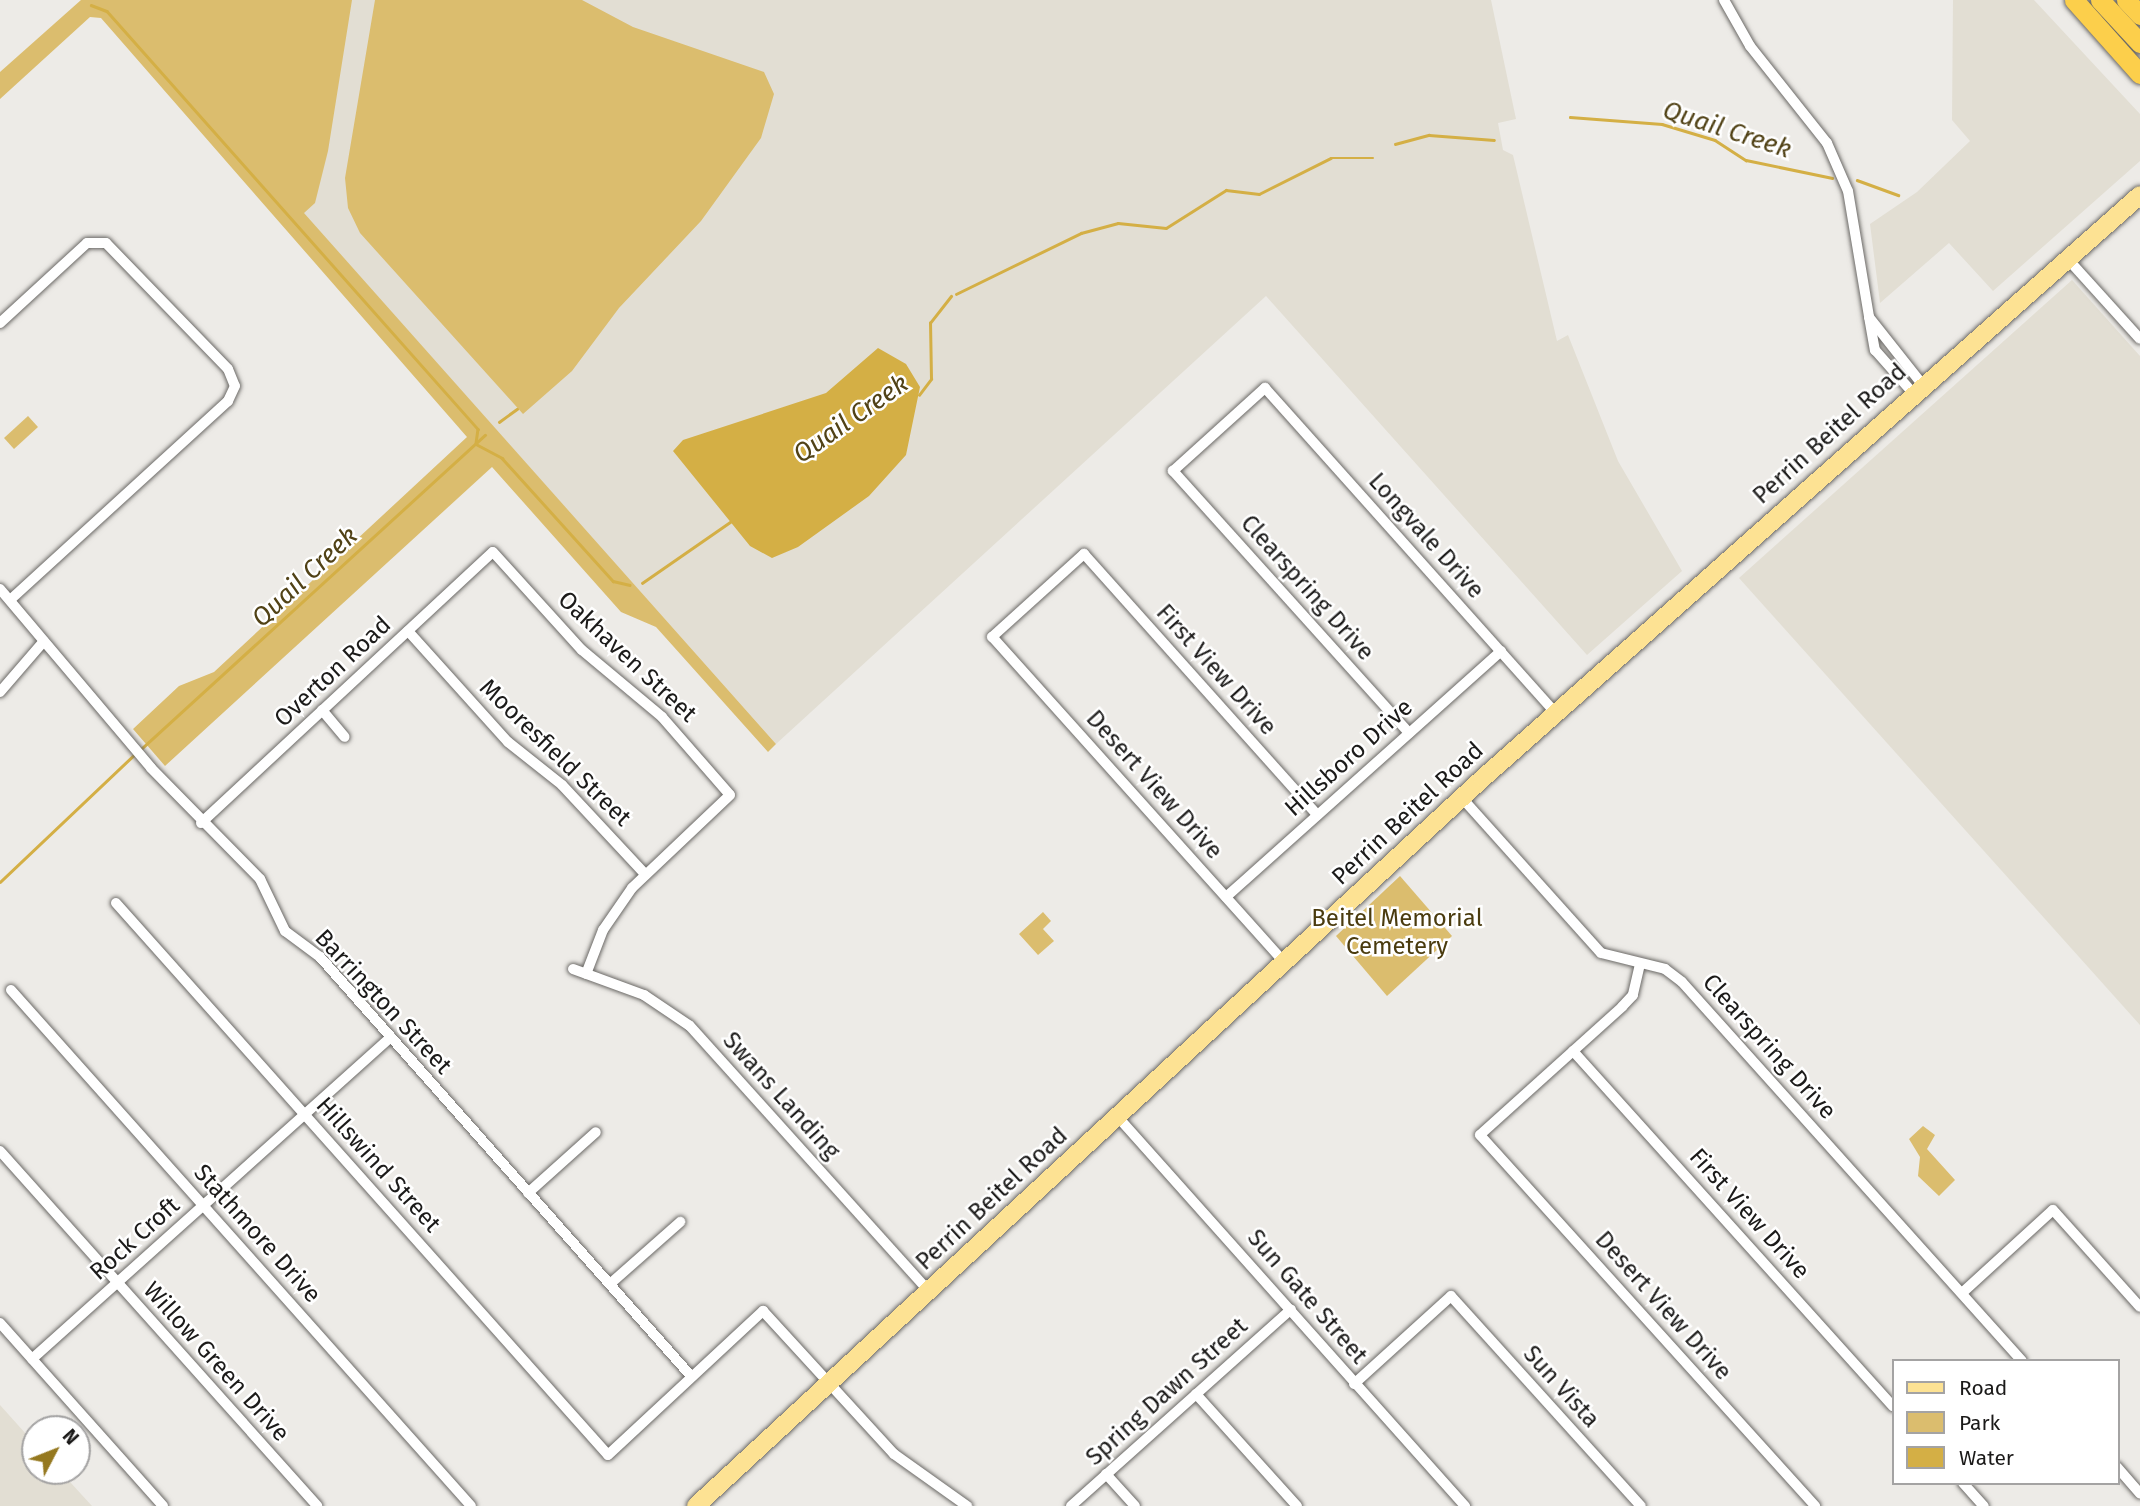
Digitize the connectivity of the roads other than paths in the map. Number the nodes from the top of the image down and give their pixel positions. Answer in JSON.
{"nodes":[{"id":1,"x":1724,"y":0,"type":"edge"},
{"id":2,"x":2074,"y":0,"type":"edge"},
{"id":3,"x":2100,"y":0,"type":"edge"},
{"id":4,"x":2126,"y":0,"type":"edge"},
{"id":5,"x":2140,"y":15,"type":"edge"},
{"id":6,"x":2140,"y":43,"type":"edge"},
{"id":7,"x":2140,"y":74,"type":"edge"},
{"id":8,"x":2138,"y":194,"type":"edge"},
{"id":9,"x":2066,"y":257,"type":"junction"},
{"id":10,"x":0,"y":323,"type":"edge"},
{"id":11,"x":2140,"y":339,"type":"edge"},
{"id":12,"x":1265,"y":388,"type":"joint"},
{"id":13,"x":1917,"y":389,"type":"junction"},
{"id":14,"x":493,"y":552,"type":"joint"},
{"id":15,"x":1084,"y":554,"type":"joint"},
{"id":16,"x":0,"y":589,"type":"edge"},
{"id":17,"x":10,"y":600,"type":"junction"},
{"id":18,"x":408,"y":631,"type":"junction"},
{"id":19,"x":44,"y":641,"type":"junction"},
{"id":20,"x":1500,"y":651,"type":"junction"},
{"id":21,"x":0,"y":692,"type":"edge"},
{"id":22,"x":322,"y":710,"type":"junction"},
{"id":23,"x":1556,"y":713,"type":"junction"},
{"id":24,"x":1409,"y":733,"type":"junction"},
{"id":25,"x":345,"y":737,"type":"dead end"},
{"id":26,"x":1462,"y":798,"type":"junction"},
{"id":27,"x":1317,"y":815,"type":"junction"},
{"id":28,"x":201,"y":823,"type":"junction"},
{"id":29,"x":645,"y":874,"type":"junction"},
{"id":30,"x":1226,"y":897,"type":"junction"},
{"id":31,"x":116,"y":903,"type":"dead end"},
{"id":32,"x":1284,"y":962,"type":"junction"},
{"id":33,"x":1640,"y":964,"type":"junction"},
{"id":34,"x":573,"y":969,"type":"dead end"},
{"id":35,"x":586,"y":974,"type":"junction"},
{"id":36,"x":11,"y":990,"type":"dead end"},
{"id":37,"x":391,"y":1037,"type":"junction"},
{"id":38,"x":1573,"y":1051,"type":"junction"},
{"id":39,"x":305,"y":1114,"type":"junction"},
{"id":40,"x":1116,"y":1116,"type":"junction"},
{"id":41,"x":596,"y":1132,"type":"dead end"},
{"id":42,"x":0,"y":1151,"type":"edge"},
{"id":43,"x":528,"y":1193,"type":"junction"},
{"id":44,"x":203,"y":1205,"type":"junction"},
{"id":45,"x":680,"y":1222,"type":"dead end"},
{"id":46,"x":118,"y":1283,"type":"junction"},
{"id":47,"x":610,"y":1284,"type":"junction"},
{"id":48,"x":929,"y":1291,"type":"junction"},
{"id":49,"x":1962,"y":1293,"type":"junction"},
{"id":50,"x":2140,"y":1307,"type":"edge"},
{"id":51,"x":1291,"y":1309,"type":"junction"},
{"id":52,"x":0,"y":1323,"type":"edge"},
{"id":53,"x":32,"y":1359,"type":"junction"},
{"id":54,"x":2020,"y":1359,"type":"edge"},
{"id":55,"x":691,"y":1377,"type":"junction"},
{"id":56,"x":830,"y":1382,"type":"junction"},
{"id":57,"x":1354,"y":1384,"type":"junction"},
{"id":58,"x":1196,"y":1394,"type":"junction"},
{"id":59,"x":1892,"y":1405,"type":"edge"},
{"id":60,"x":2119,"y":1469,"type":"edge"},
{"id":61,"x":1106,"y":1474,"type":"junction"},
{"id":62,"x":1965,"y":1485,"type":"edge"},
{"id":63,"x":2140,"y":1493,"type":"edge"},
{"id":64,"x":163,"y":1506,"type":"edge"},
{"id":65,"x":317,"y":1506,"type":"edge"},
{"id":66,"x":471,"y":1506,"type":"edge"},
{"id":67,"x":696,"y":1506,"type":"edge"},
{"id":68,"x":967,"y":1506,"type":"edge"},
{"id":69,"x":1071,"y":1506,"type":"edge"},
{"id":70,"x":1135,"y":1506,"type":"edge"},
{"id":71,"x":1297,"y":1506,"type":"edge"},
{"id":72,"x":1465,"y":1506,"type":"edge"},
{"id":73,"x":1641,"y":1506,"type":"edge"},
{"id":74,"x":1815,"y":1506,"type":"edge"},
{"id":75,"x":1984,"y":1506,"type":"edge"}],
"edges":[{"from":1,"to":13,"type":"street"},
{"from":2,"to":7,"type":"highway"},
{"from":3,"to":6,"type":"highway"},
{"from":4,"to":5,"type":"highway"},
{"from":8,"to":9,"type":"main road","name":"Perrin Beitel Road"},
{"from":9,"to":11,"type":"street"},
{"from":9,"to":13,"type":"main road","name":"Perrin Beitel Road"},
{"from":10,"to":17,"type":"street"},
{"from":12,"to":20,"type":"street","name":"Longvale Drive"},
{"from":12,"to":24,"type":"street","name":"Clearspring Drive"},
{"from":13,"to":23,"type":"main road","name":"Perrin Beitel Road"},
{"from":14,"to":18,"type":"street","name":"Overton Road"},
{"from":14,"to":29,"type":"street","name":"Oakhaven Street"},
{"from":15,"to":27,"type":"street","name":"First View Drive"},
{"from":15,"to":30,"type":"street","name":"Desert View Drive"},
{"from":16,"to":17,"type":"street","name":"Barrington Street"},
{"from":17,"to":19,"type":"street","name":"Barrington Street"},
{"from":18,"to":22,"type":"street","name":"Overton Road"},
{"from":18,"to":29,"type":"street","name":"Mooresfield Street"},
{"from":19,"to":21,"type":"street"},
{"from":19,"to":28,"type":"street","name":"Barrington Street"},
{"from":20,"to":23,"type":"street","name":"Longvale Drive"},
{"from":20,"to":24,"type":"street","name":"Hillsboro Drive"},
{"from":22,"to":25,"type":"street"},
{"from":22,"to":28,"type":"street","name":"Overton Road"},
{"from":23,"to":26,"type":"main road","name":"Perrin Beitel Road"},
{"from":24,"to":27,"type":"street","name":"Hillsboro Drive"},
{"from":26,"to":32,"type":"main road","name":"Perrin Beitel Road"},
{"from":26,"to":33,"type":"street","name":"Clearspring Drive"},
{"from":27,"to":30,"type":"street","name":"Hillsboro Drive"},
{"from":28,"to":37,"type":"street","name":"Barrington Street"},
{"from":29,"to":35,"type":"street"},
{"from":30,"to":32,"type":"street","name":"Desert View Drive"},
{"from":31,"to":39,"type":"street","name":"Hillswind Street"},
{"from":32,"to":40,"type":"main road","name":"Perrin Beitel Road"},
{"from":33,"to":38,"type":"street"},
{"from":33,"to":49,"type":"street","name":"Clearspring Drive"},
{"from":34,"to":35,"type":"street","name":"Swans Landing"},
{"from":35,"to":48,"type":"street","name":"Swans Landing"},
{"from":36,"to":44,"type":"street","name":"Stathmore Drive"},
{"from":37,"to":39,"type":"street","name":"Rock Croft"},
{"from":37,"to":43,"type":"street","name":"Barrington Street"},
{"from":38,"to":59,"type":"street","name":"First View Drive"},
{"from":38,"to":74,"type":"street","name":"Desert View Drive"},
{"from":39,"to":44,"type":"street","name":"Rock Croft"},
{"from":39,"to":55,"type":"street","name":"Hillswind Street"},
{"from":40,"to":48,"type":"main road","name":"Perrin Beitel Road"},
{"from":40,"to":51,"type":"street","name":"Sun Gate Street"},
{"from":41,"to":43,"type":"street"},
{"from":42,"to":46,"type":"street","name":"Willow Green Drive"},
{"from":43,"to":47,"type":"street","name":"Barrington Street"},
{"from":44,"to":46,"type":"street","name":"Rock Croft"},
{"from":44,"to":66,"type":"street","name":"Stathmore Drive"},
{"from":45,"to":47,"type":"street"},
{"from":46,"to":53,"type":"street","name":"Rock Croft"},
{"from":46,"to":65,"type":"street","name":"Willow Green Drive"},
{"from":47,"to":55,"type":"street","name":"Barrington Street"},
{"from":48,"to":56,"type":"main road","name":"Perrin Beitel Road"},
{"from":49,"to":50,"type":"street"},
{"from":49,"to":54,"type":"street","name":"Clearspring Drive"},
{"from":51,"to":57,"type":"street","name":"Sun Gate Street"},
{"from":51,"to":58,"type":"street","name":"Spring Dawn Street"},
{"from":52,"to":53,"type":"street"},
{"from":53,"to":64,"type":"street"},
{"from":55,"to":56,"type":"street"},
{"from":56,"to":67,"type":"main road","name":"Perrin Beitel Road"},
{"from":56,"to":68,"type":"street"},
{"from":57,"to":72,"type":"street","name":"Sun Gate Street"},
{"from":57,"to":73,"type":"street","name":"Sun Vista"},
{"from":58,"to":61,"type":"street","name":"Spring Dawn Street"},
{"from":58,"to":71,"type":"street"},
{"from":60,"to":63,"type":"street"},
{"from":61,"to":69,"type":"street","name":"Spring Dawn Street"},
{"from":61,"to":70,"type":"street"},
{"from":62,"to":75,"type":"street"}]}
